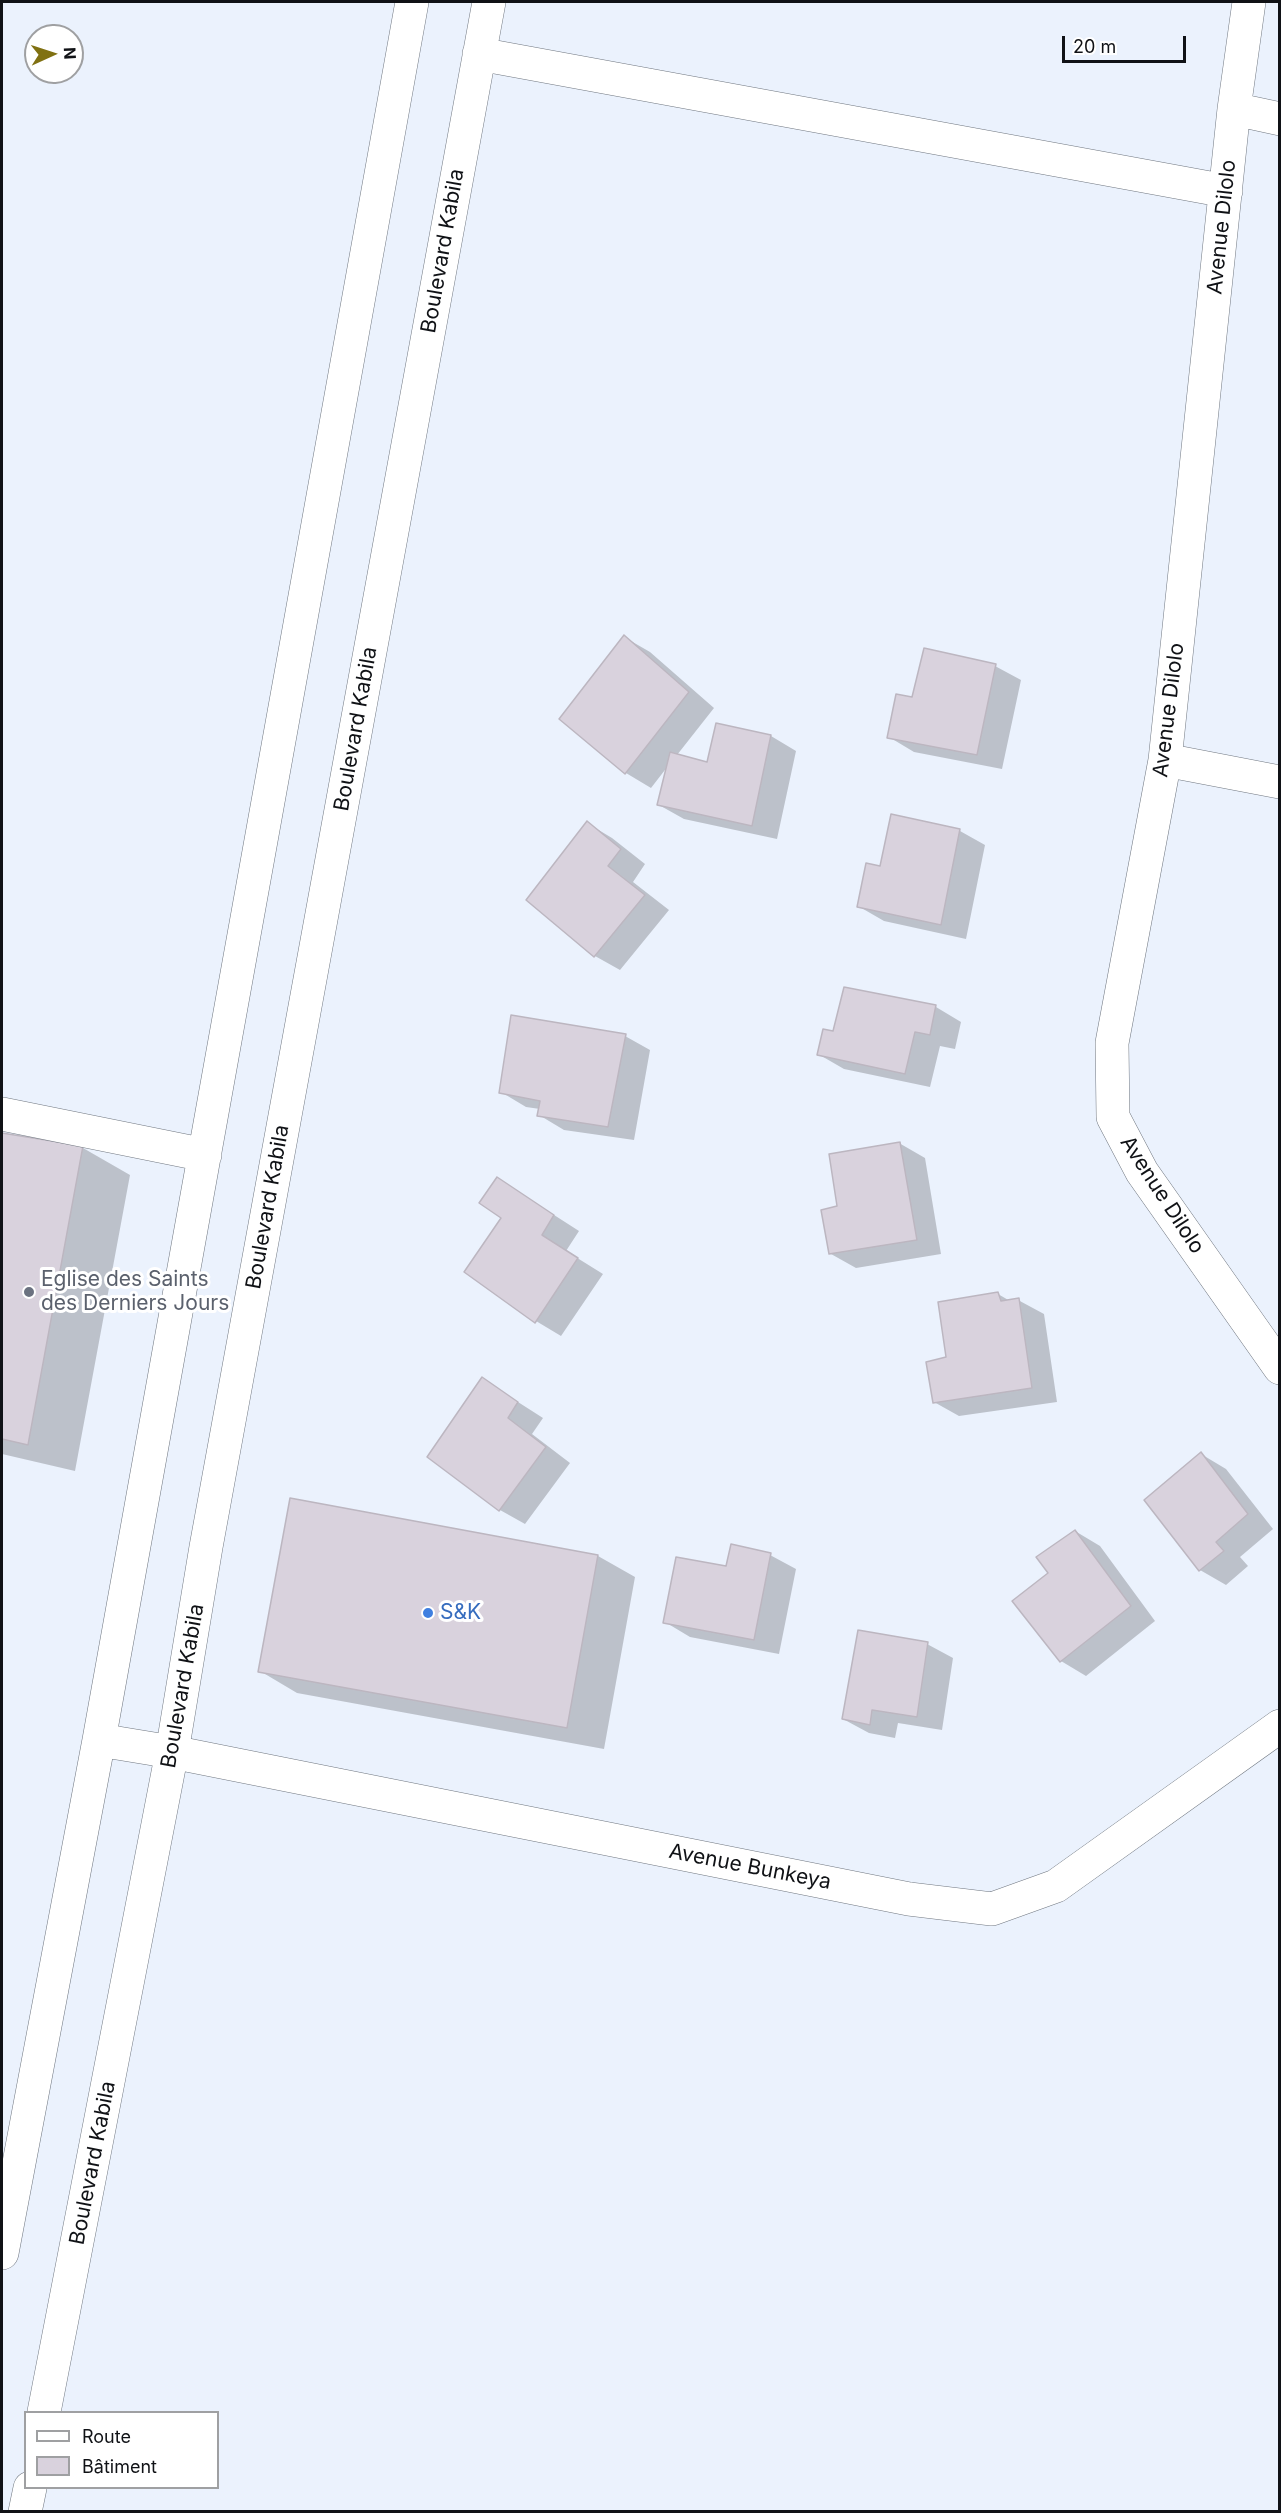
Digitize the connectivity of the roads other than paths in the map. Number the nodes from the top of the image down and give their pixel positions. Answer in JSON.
{"nodes":[{"id":1,"x":412,"y":2,"type":"edge"},
{"id":2,"x":489,"y":2,"type":"edge"},
{"id":3,"x":1250,"y":2,"type":"edge"},
{"id":4,"x":479,"y":54,"type":"junction"},
{"id":5,"x":1234,"y":109,"type":"junction"},
{"id":6,"x":1280,"y":119,"type":"edge"},
{"id":7,"x":1226,"y":191,"type":"junction"},
{"id":8,"x":1164,"y":760,"type":"junction"},
{"id":9,"x":1280,"y":782,"type":"edge"},
{"id":10,"x":2,"y":1114,"type":"edge"},
{"id":11,"x":205,"y":1155,"type":"junction"},
{"id":12,"x":1280,"y":1368,"type":"edge"},
{"id":13,"x":1280,"y":1726,"type":"edge"},
{"id":14,"x":99,"y":1740,"type":"junction"},
{"id":15,"x":172,"y":1752,"type":"junction"},
{"id":16,"x":2,"y":2253,"type":"edge"},
{"id":17,"x":44,"y":2411,"type":"edge"},
{"id":18,"x":30,"y":2489,"type":"edge"},
{"id":19,"x":25,"y":2511,"type":"edge"}],
"edges":[{"from":1,"to":11,"type":"street"},
{"from":2,"to":4,"type":"street","name":"Boulevard Kabila"},
{"from":3,"to":5,"type":"street","name":"Avenue Dilolo"},
{"from":4,"to":7,"type":"street"},
{"from":4,"to":15,"type":"street","name":"Boulevard Kabila"},
{"from":5,"to":6,"type":"street"},
{"from":5,"to":7,"type":"street","name":"Avenue Dilolo"},
{"from":7,"to":8,"type":"street","name":"Avenue Dilolo"},
{"from":8,"to":9,"type":"street"},
{"from":8,"to":12,"type":"street","name":"Avenue Dilolo"},
{"from":10,"to":11,"type":"street"},
{"from":11,"to":14,"type":"street"},
{"from":13,"to":15,"type":"street","name":"Avenue Bunkeya"},
{"from":14,"to":15,"type":"street","name":"Avenue Bunkeya"},
{"from":14,"to":16,"type":"street"},
{"from":15,"to":17,"type":"street","name":"Boulevard Kabila"},
{"from":18,"to":19,"type":"street"}]}
